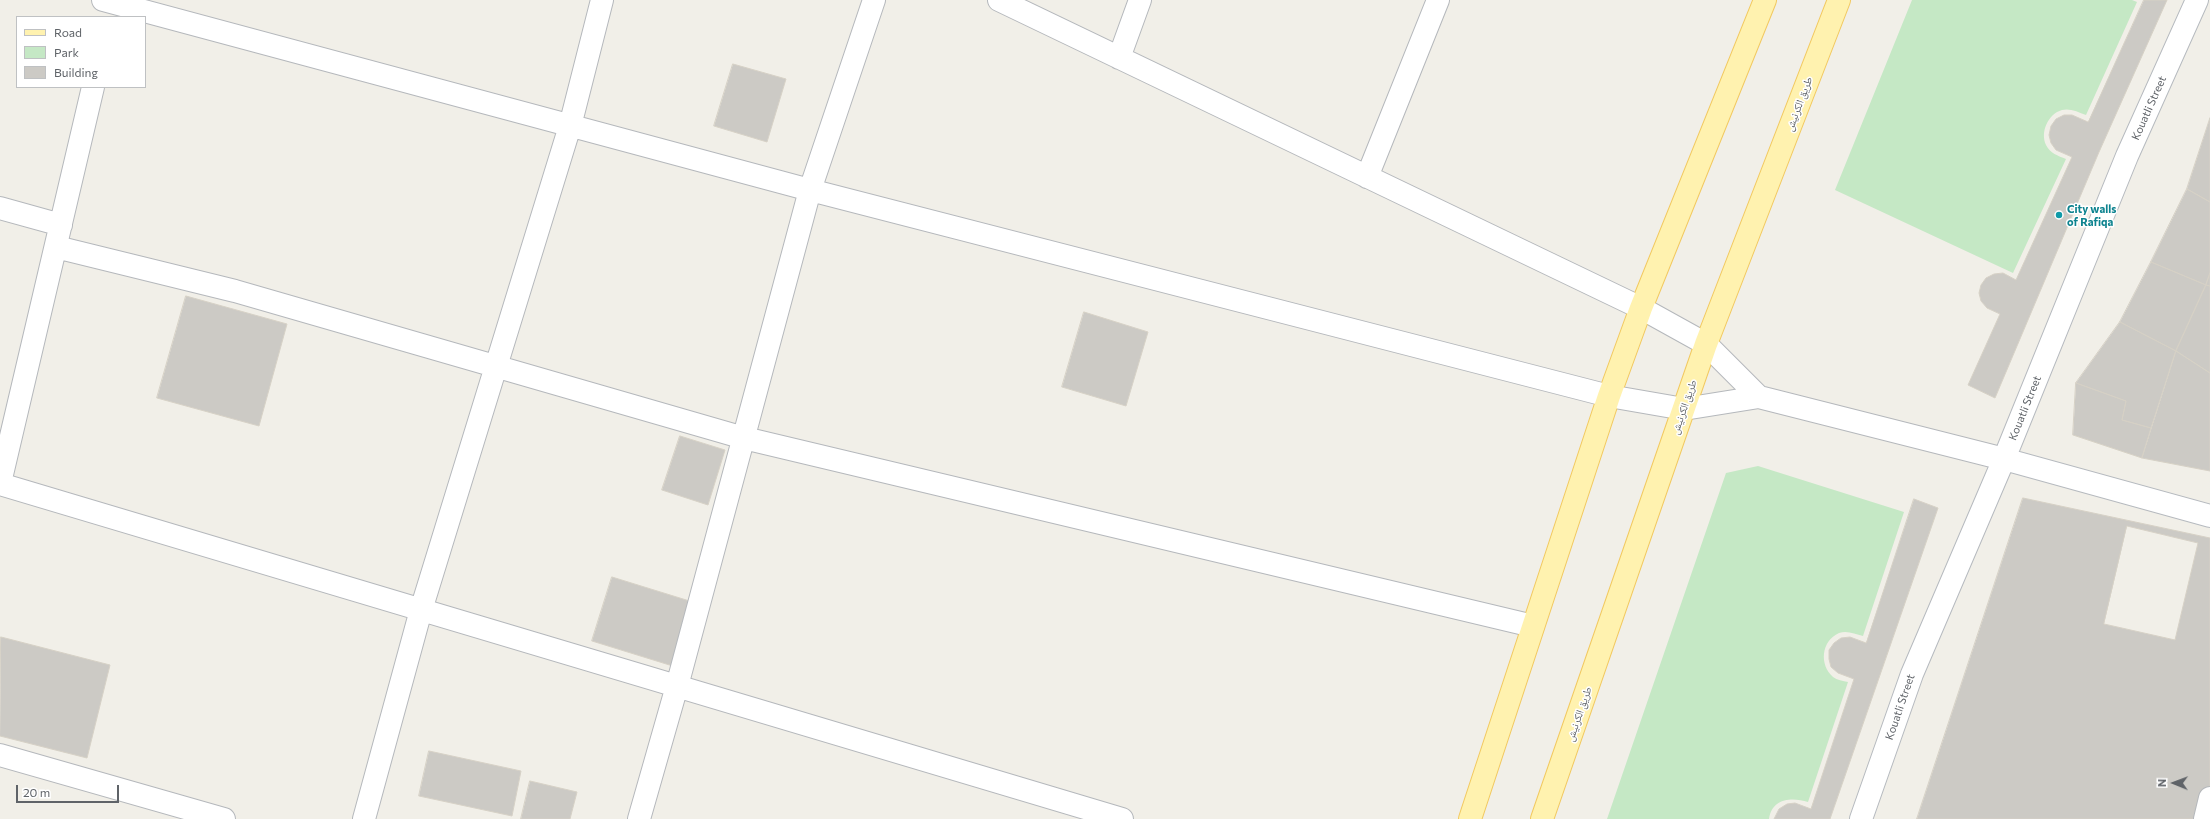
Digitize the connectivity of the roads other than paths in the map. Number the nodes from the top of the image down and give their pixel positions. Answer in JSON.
{"nodes":[{"id":1,"x":602,"y":0,"type":"edge"},
{"id":2,"x":874,"y":0,"type":"edge"},
{"id":3,"x":999,"y":0,"type":"edge"},
{"id":4,"x":1140,"y":0,"type":"edge"},
{"id":5,"x":1438,"y":0,"type":"edge"},
{"id":6,"x":1764,"y":0,"type":"edge"},
{"id":7,"x":1839,"y":0,"type":"edge"},
{"id":8,"x":2197,"y":0,"type":"edge"},
{"id":9,"x":110,"y":5,"type":"edge"},
{"id":10,"x":1119,"y":58,"type":"junction"},
{"id":11,"x":93,"y":88,"type":"edge"},
{"id":12,"x":570,"y":126,"type":"junction"},
{"id":13,"x":1368,"y":177,"type":"junction"},
{"id":14,"x":810,"y":190,"type":"junction"},
{"id":15,"x":0,"y":208,"type":"edge"},
{"id":16,"x":61,"y":224,"type":"junction"},
{"id":17,"x":56,"y":247,"type":"junction"},
{"id":18,"x":1641,"y":308,"type":"junction"},
{"id":19,"x":1706,"y":344,"type":"junction"},
{"id":20,"x":496,"y":367,"type":"junction"},
{"id":21,"x":1609,"y":396,"type":"junction"},
{"id":22,"x":1759,"y":398,"type":"junction"},
{"id":23,"x":1684,"y":409,"type":"junction"},
{"id":24,"x":744,"y":438,"type":"junction"},
{"id":25,"x":2004,"y":459,"type":"junction"},
{"id":26,"x":0,"y":484,"type":"edge"},
{"id":27,"x":2210,"y":516,"type":"edge"},
{"id":28,"x":421,"y":610,"type":"junction"},
{"id":29,"x":1533,"y":626,"type":"junction"},
{"id":30,"x":677,"y":686,"type":"junction"},
{"id":31,"x":0,"y":755,"type":"edge"},
{"id":32,"x":224,"y":819,"type":"edge"},
{"id":33,"x":364,"y":819,"type":"edge"},
{"id":34,"x":639,"y":819,"type":"edge"},
{"id":35,"x":1122,"y":819,"type":"edge"},
{"id":36,"x":1470,"y":819,"type":"edge"},
{"id":37,"x":1542,"y":819,"type":"edge"},
{"id":38,"x":1861,"y":819,"type":"edge"}],
"edges":[{"from":1,"to":12,"type":"street"},
{"from":2,"to":14,"type":"street"},
{"from":3,"to":10,"type":"street"},
{"from":4,"to":10,"type":"street"},
{"from":5,"to":13,"type":"street"},
{"from":6,"to":18,"type":"main road"},
{"from":7,"to":19,"type":"main road","name":"طريق الكرنيش"},
{"from":8,"to":25,"type":"street","name":"Kouatli Street"},
{"from":9,"to":12,"type":"street"},
{"from":10,"to":13,"type":"street"},
{"from":11,"to":16,"type":"street"},
{"from":12,"to":14,"type":"street"},
{"from":12,"to":20,"type":"street"},
{"from":13,"to":18,"type":"street"},
{"from":14,"to":21,"type":"street"},
{"from":14,"to":24,"type":"street"},
{"from":15,"to":16,"type":"street"},
{"from":16,"to":17,"type":"street"},
{"from":17,"to":20,"type":"street"},
{"from":17,"to":26,"type":"street"},
{"from":18,"to":19,"type":"street"},
{"from":18,"to":21,"type":"main road"},
{"from":19,"to":22,"type":"street"},
{"from":19,"to":23,"type":"main road","name":"طريق الكرنيش"},
{"from":20,"to":24,"type":"street"},
{"from":20,"to":28,"type":"street"},
{"from":21,"to":23,"type":"street"},
{"from":21,"to":29,"type":"main road"},
{"from":22,"to":23,"type":"street"},
{"from":22,"to":25,"type":"street"},
{"from":23,"to":37,"type":"main road","name":"طريق الكرنيش"},
{"from":24,"to":29,"type":"street"},
{"from":24,"to":30,"type":"street"},
{"from":25,"to":27,"type":"street"},
{"from":25,"to":38,"type":"street","name":"Kouatli Street"},
{"from":26,"to":28,"type":"street"},
{"from":28,"to":30,"type":"street"},
{"from":28,"to":33,"type":"street"},
{"from":29,"to":36,"type":"main road"},
{"from":30,"to":34,"type":"street"},
{"from":30,"to":35,"type":"street"},
{"from":31,"to":32,"type":"street"}]}
